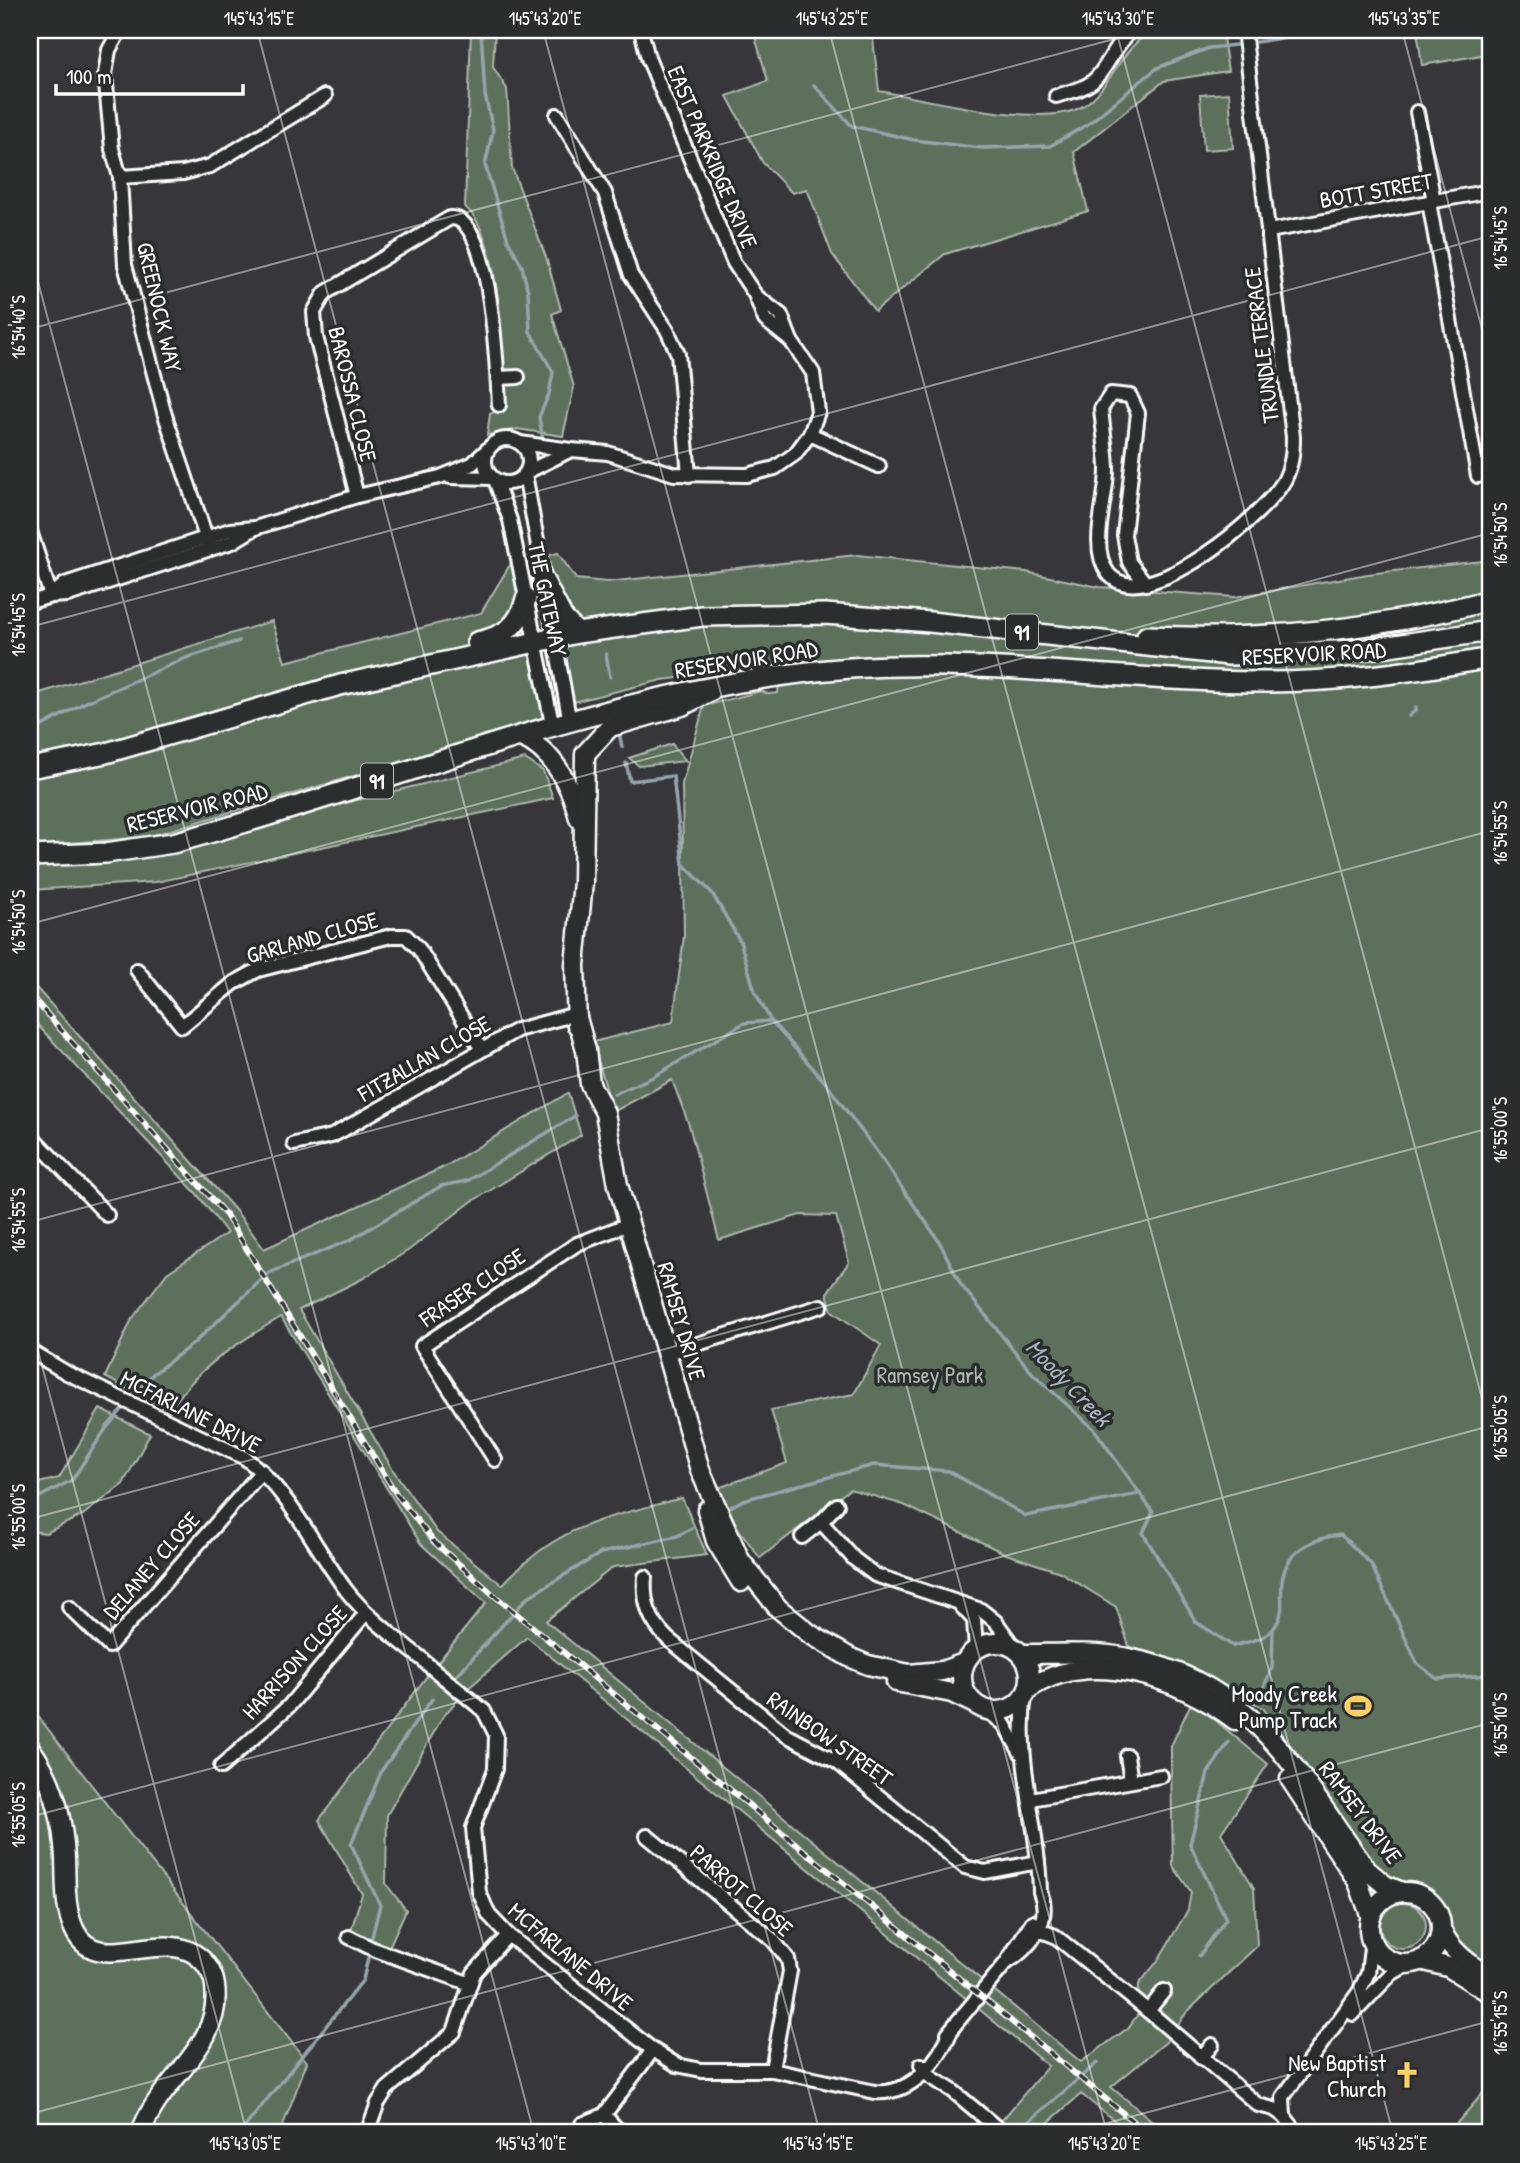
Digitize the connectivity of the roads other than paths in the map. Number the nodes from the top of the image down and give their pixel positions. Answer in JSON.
{"nodes":[{"id":1,"x":120,"y":30,"type":"edge"},
{"id":2,"x":641,"y":30,"type":"edge"},
{"id":3,"x":1133,"y":30,"type":"edge"},
{"id":4,"x":1244,"y":30,"type":"edge"},
{"id":5,"x":325,"y":96,"type":"dead end"},
{"id":6,"x":1056,"y":96,"type":"dead end"},
{"id":7,"x":1417,"y":112,"type":"dead end"},
{"id":8,"x":556,"y":115,"type":"dead end"},
{"id":9,"x":120,"y":177,"type":"junction"},
{"id":10,"x":1490,"y":191,"type":"edge"},
{"id":11,"x":1431,"y":202,"type":"junction"},
{"id":12,"x":1269,"y":231,"type":"junction"},
{"id":13,"x":518,"y":377,"type":"dead end"},
{"id":14,"x":498,"y":378,"type":"junction"},
{"id":15,"x":499,"y":405,"type":"dead end"},
{"id":16,"x":810,"y":434,"type":"junction"},
{"id":17,"x":520,"y":443,"type":"junction"},
{"id":18,"x":489,"y":448,"type":"junction"},
{"id":19,"x":571,"y":450,"type":"junction"},
{"id":20,"x":878,"y":466,"type":"dead end"},
{"id":21,"x":526,"y":473,"type":"junction"},
{"id":22,"x":689,"y":475,"type":"junction"},
{"id":23,"x":1478,"y":476,"type":"dead end"},
{"id":24,"x":440,"y":477,"type":"junction"},
{"id":25,"x":494,"y":479,"type":"junction"},
{"id":26,"x":357,"y":496,"type":"junction"},
{"id":27,"x":30,"y":531,"type":"edge"},
{"id":28,"x":208,"y":544,"type":"junction"},
{"id":29,"x":543,"y":580,"type":"junction"},
{"id":30,"x":1146,"y":584,"type":"junction"},
{"id":31,"x":51,"y":596,"type":"junction"},
{"id":32,"x":526,"y":599,"type":"junction"},
{"id":33,"x":1490,"y":600,"type":"edge"},
{"id":34,"x":30,"y":603,"type":"edge"},
{"id":35,"x":1490,"y":631,"type":"edge"},
{"id":36,"x":577,"y":633,"type":"junction"},
{"id":37,"x":1051,"y":635,"type":"junction"},
{"id":38,"x":544,"y":639,"type":"junction"},
{"id":39,"x":1490,"y":659,"type":"edge"},
{"id":40,"x":340,"y":685,"type":"junction"},
{"id":41,"x":721,"y":686,"type":"junction"},
{"id":42,"x":561,"y":725,"type":"junction"},
{"id":43,"x":521,"y":737,"type":"junction"},
{"id":44,"x":30,"y":768,"type":"edge"},
{"id":45,"x":584,"y":838,"type":"junction"},
{"id":46,"x":30,"y":856,"type":"edge"},
{"id":47,"x":137,"y":970,"type":"dead end"},
{"id":48,"x":576,"y":1014,"type":"junction"},
{"id":49,"x":481,"y":1048,"type":"junction"},
{"id":50,"x":294,"y":1144,"type":"dead end"},
{"id":51,"x":30,"y":1146,"type":"edge"},
{"id":52,"x":107,"y":1215,"type":"dead end"},
{"id":53,"x":629,"y":1224,"type":"junction"},
{"id":54,"x":821,"y":1306,"type":"dead end"},
{"id":55,"x":30,"y":1351,"type":"edge"},
{"id":56,"x":665,"y":1354,"type":"junction"},
{"id":57,"x":495,"y":1460,"type":"dead end"},
{"id":58,"x":700,"y":1470,"type":"junction"},
{"id":59,"x":262,"y":1471,"type":"junction"},
{"id":60,"x":837,"y":1505,"type":"dead end"},
{"id":61,"x":821,"y":1522,"type":"junction"},
{"id":62,"x":802,"y":1537,"type":"dead end"},
{"id":63,"x":645,"y":1577,"type":"dead end"},
{"id":64,"x":960,"y":1605,"type":"junction"},
{"id":65,"x":69,"y":1607,"type":"dead end"},
{"id":66,"x":366,"y":1613,"type":"junction"},
{"id":67,"x":1018,"y":1651,"type":"junction"},
{"id":68,"x":970,"y":1656,"type":"junction"},
{"id":69,"x":1027,"y":1692,"type":"junction"},
{"id":70,"x":979,"y":1706,"type":"junction"},
{"id":71,"x":30,"y":1748,"type":"edge"},
{"id":72,"x":1023,"y":1756,"type":"junction"},
{"id":73,"x":1127,"y":1756,"type":"dead end"},
{"id":74,"x":221,"y":1767,"type":"dead end"},
{"id":75,"x":1161,"y":1776,"type":"dead end"},
{"id":76,"x":1131,"y":1782,"type":"junction"},
{"id":77,"x":1031,"y":1800,"type":"junction"},
{"id":78,"x":646,"y":1836,"type":"dead end"},
{"id":79,"x":1038,"y":1862,"type":"junction"},
{"id":80,"x":1402,"y":1892,"type":"junction"},
{"id":81,"x":1371,"y":1917,"type":"junction"},
{"id":82,"x":1035,"y":1928,"type":"junction"},
{"id":83,"x":1441,"y":1929,"type":"junction"},
{"id":84,"x":508,"y":1935,"type":"junction"},
{"id":85,"x":349,"y":1937,"type":"dead end"},
{"id":86,"x":1371,"y":1940,"type":"junction"},
{"id":87,"x":1415,"y":1962,"type":"junction"},
{"id":88,"x":1490,"y":1978,"type":"edge"},
{"id":89,"x":468,"y":1983,"type":"junction"},
{"id":90,"x":1164,"y":1991,"type":"dead end"},
{"id":91,"x":1490,"y":1993,"type":"edge"},
{"id":92,"x":1148,"y":2011,"type":"junction"},
{"id":93,"x":953,"y":2027,"type":"junction"},
{"id":94,"x":1212,"y":2045,"type":"dead end"},
{"id":95,"x":945,"y":2046,"type":"junction"},
{"id":96,"x":653,"y":2050,"type":"junction"},
{"id":97,"x":1314,"y":2055,"type":"junction"},
{"id":98,"x":1201,"y":2058,"type":"junction"},
{"id":99,"x":923,"y":2068,"type":"junction"},
{"id":100,"x":772,"y":2070,"type":"junction"},
{"id":101,"x":953,"y":2091,"type":"junction"},
{"id":102,"x":1283,"y":2097,"type":"junction"},
{"id":103,"x":1266,"y":2107,"type":"junction"},
{"id":104,"x":604,"y":2115,"type":"junction"},
{"id":105,"x":1284,"y":2116,"type":"junction"},
{"id":106,"x":582,"y":2124,"type":"dead end"},
{"id":107,"x":141,"y":2133,"type":"edge"},
{"id":108,"x":367,"y":2133,"type":"edge"},
{"id":109,"x":621,"y":2133,"type":"edge"},
{"id":110,"x":1003,"y":2133,"type":"edge"},
{"id":111,"x":1297,"y":2133,"type":"edge"}],
"edges":[{"from":1,"to":9,"type":"street","name":"GREENOCK WAY"},
{"from":2,"to":16,"type":"street","name":"EAST PARKRIDGE DRIVE"},
{"from":3,"to":6,"type":"street"},
{"from":4,"to":12,"type":"street","name":"TRUNDLE TERRACE"},
{"from":5,"to":9,"type":"street"},
{"from":7,"to":11,"type":"street"},
{"from":8,"to":22,"type":"street"},
{"from":9,"to":28,"type":"street","name":"GREENOCK WAY"},
{"from":10,"to":11,"type":"street","name":"BOTT STREET"},
{"from":11,"to":12,"type":"street","name":"BOTT STREET"},
{"from":11,"to":23,"type":"street"},
{"from":12,"to":30,"type":"street","name":"TRUNDLE TERRACE"},
{"from":13,"to":14,"type":"street"},
{"from":14,"to":15,"type":"street","name":"BAROSSA CLOSE"},
{"from":14,"to":26,"type":"street","name":"BAROSSA CLOSE"},
{"from":16,"to":20,"type":"street"},
{"from":16,"to":22,"type":"street","name":"EAST PARKRIDGE DRIVE"},
{"from":17,"to":18,"type":"street"},
{"from":17,"to":19,"type":"street","name":"EAST PARKRIDGE DRIVE"},
{"from":17,"to":21,"type":"street"},
{"from":18,"to":24,"type":"street"},
{"from":18,"to":25,"type":"street"},
{"from":19,"to":21,"type":"street"},
{"from":19,"to":22,"type":"street","name":"EAST PARKRIDGE DRIVE"},
{"from":21,"to":25,"type":"street"},
{"from":21,"to":29,"type":"street","name":"THE GATEWAY"},
{"from":24,"to":25,"type":"street"},
{"from":24,"to":26,"type":"street"},
{"from":25,"to":32,"type":"street","name":"THE GATEWAY"},
{"from":26,"to":28,"type":"street"},
{"from":27,"to":31,"type":"street"},
{"from":28,"to":31,"type":"street"},
{"from":29,"to":36,"type":"main road"},
{"from":29,"to":38,"type":"street","name":"THE GATEWAY"},
{"from":30,"to":30,"type":"street"},
{"from":31,"to":34,"type":"street"},
{"from":32,"to":38,"type":"street","name":"THE GATEWAY"},
{"from":32,"to":40,"type":"main road"},
{"from":33,"to":37,"type":"main road"},
{"from":35,"to":37,"type":"main road","name":"RESERVOIR ROAD","number":"91"},
{"from":36,"to":37,"type":"main road","name":"RESERVOIR ROAD","number":"91"},
{"from":36,"to":38,"type":"main road","name":"RESERVOIR ROAD","number":"91"},
{"from":38,"to":40,"type":"main road","name":"RESERVOIR ROAD","number":"91"},
{"from":38,"to":42,"type":"street","name":"THE GATEWAY"},
{"from":38,"to":42,"type":"street","name":"THE GATEWAY"},
{"from":39,"to":41,"type":"main road","name":"RESERVOIR ROAD","number":"91"},
{"from":40,"to":44,"type":"main road","name":"RESERVOIR ROAD","number":"91"},
{"from":41,"to":42,"type":"main road","name":"RESERVOIR ROAD","number":"91"},
{"from":41,"to":45,"type":"main road","name":"RAMSEY DRIVE"},
{"from":42,"to":43,"type":"main road","name":"RESERVOIR ROAD","number":"91"},
{"from":43,"to":45,"type":"main road","name":"RAMSEY DRIVE"},
{"from":43,"to":46,"type":"main road","name":"RESERVOIR ROAD","number":"91"},
{"from":45,"to":48,"type":"main road","name":"RAMSEY DRIVE"},
{"from":47,"to":49,"type":"street","name":"GARLAND CLOSE"},
{"from":48,"to":49,"type":"street","name":"FITZALLAN CLOSE"},
{"from":48,"to":53,"type":"main road","name":"RAMSEY DRIVE"},
{"from":49,"to":50,"type":"street","name":"FITZALLAN CLOSE"},
{"from":51,"to":52,"type":"street"},
{"from":53,"to":56,"type":"main road","name":"RAMSEY DRIVE"},
{"from":53,"to":57,"type":"street","name":"FRASER CLOSE"},
{"from":54,"to":56,"type":"street"},
{"from":55,"to":59,"type":"street","name":"MCFARLANE DRIVE"},
{"from":56,"to":58,"type":"main road","name":"RAMSEY DRIVE"},
{"from":58,"to":68,"type":"main road","name":"RAMSEY DRIVE"},
{"from":58,"to":70,"type":"main road","name":"RAMSEY DRIVE"},
{"from":59,"to":65,"type":"street","name":"DELANEY CLOSE"},
{"from":59,"to":66,"type":"street","name":"MCFARLANE DRIVE"},
{"from":60,"to":61,"type":"street"},
{"from":61,"to":62,"type":"street"},
{"from":61,"to":64,"type":"street"},
{"from":63,"to":79,"type":"street","name":"RAINBOW STREET"},
{"from":64,"to":67,"type":"street"},
{"from":64,"to":68,"type":"street"},
{"from":66,"to":74,"type":"street","name":"HARRISON CLOSE"},
{"from":66,"to":84,"type":"street","name":"MCFARLANE DRIVE"},
{"from":67,"to":68,"type":"main road"},
{"from":67,"to":69,"type":"main road"},
{"from":67,"to":80,"type":"main road","name":"RAMSEY DRIVE"},
{"from":68,"to":70,"type":"main road"},
{"from":69,"to":70,"type":"main road"},
{"from":69,"to":72,"type":"street"},
{"from":69,"to":81,"type":"main road","name":"RAMSEY DRIVE"},
{"from":70,"to":72,"type":"street"},
{"from":71,"to":107,"type":"main road"},
{"from":72,"to":77,"type":"street"},
{"from":73,"to":76,"type":"street"},
{"from":75,"to":76,"type":"street"},
{"from":76,"to":77,"type":"street"},
{"from":77,"to":79,"type":"street"},
{"from":78,"to":100,"type":"street","name":"PARROT CLOSE"},
{"from":79,"to":82,"type":"street"},
{"from":80,"to":81,"type":"main road"},
{"from":80,"to":83,"type":"main road"},
{"from":81,"to":86,"type":"main road"},
{"from":82,"to":92,"type":"street"},
{"from":82,"to":93,"type":"street"},
{"from":83,"to":87,"type":"main road"},
{"from":83,"to":88,"type":"main road"},
{"from":84,"to":89,"type":"street"},
{"from":84,"to":96,"type":"street","name":"MCFARLANE DRIVE"},
{"from":85,"to":89,"type":"street"},
{"from":86,"to":87,"type":"main road"},
{"from":86,"to":97,"type":"street"},
{"from":87,"to":91,"type":"main road"},
{"from":87,"to":97,"type":"street"},
{"from":89,"to":108,"type":"street"},
{"from":90,"to":92,"type":"street"},
{"from":92,"to":98,"type":"street"},
{"from":93,"to":95,"type":"street"},
{"from":93,"to":99,"type":"street"},
{"from":94,"to":98,"type":"street"},
{"from":95,"to":99,"type":"street"},
{"from":95,"to":101,"type":"street"},
{"from":96,"to":100,"type":"street","name":"MCFARLANE DRIVE"},
{"from":96,"to":104,"type":"street"},
{"from":97,"to":102,"type":"street"},
{"from":98,"to":103,"type":"street"},
{"from":99,"to":100,"type":"street","name":"MCFARLANE DRIVE"},
{"from":99,"to":101,"type":"street"},
{"from":101,"to":110,"type":"street"},
{"from":102,"to":103,"type":"street"},
{"from":102,"to":105,"type":"street"},
{"from":103,"to":105,"type":"street"},
{"from":104,"to":106,"type":"street"},
{"from":104,"to":109,"type":"street"},
{"from":105,"to":111,"type":"street"}]}
